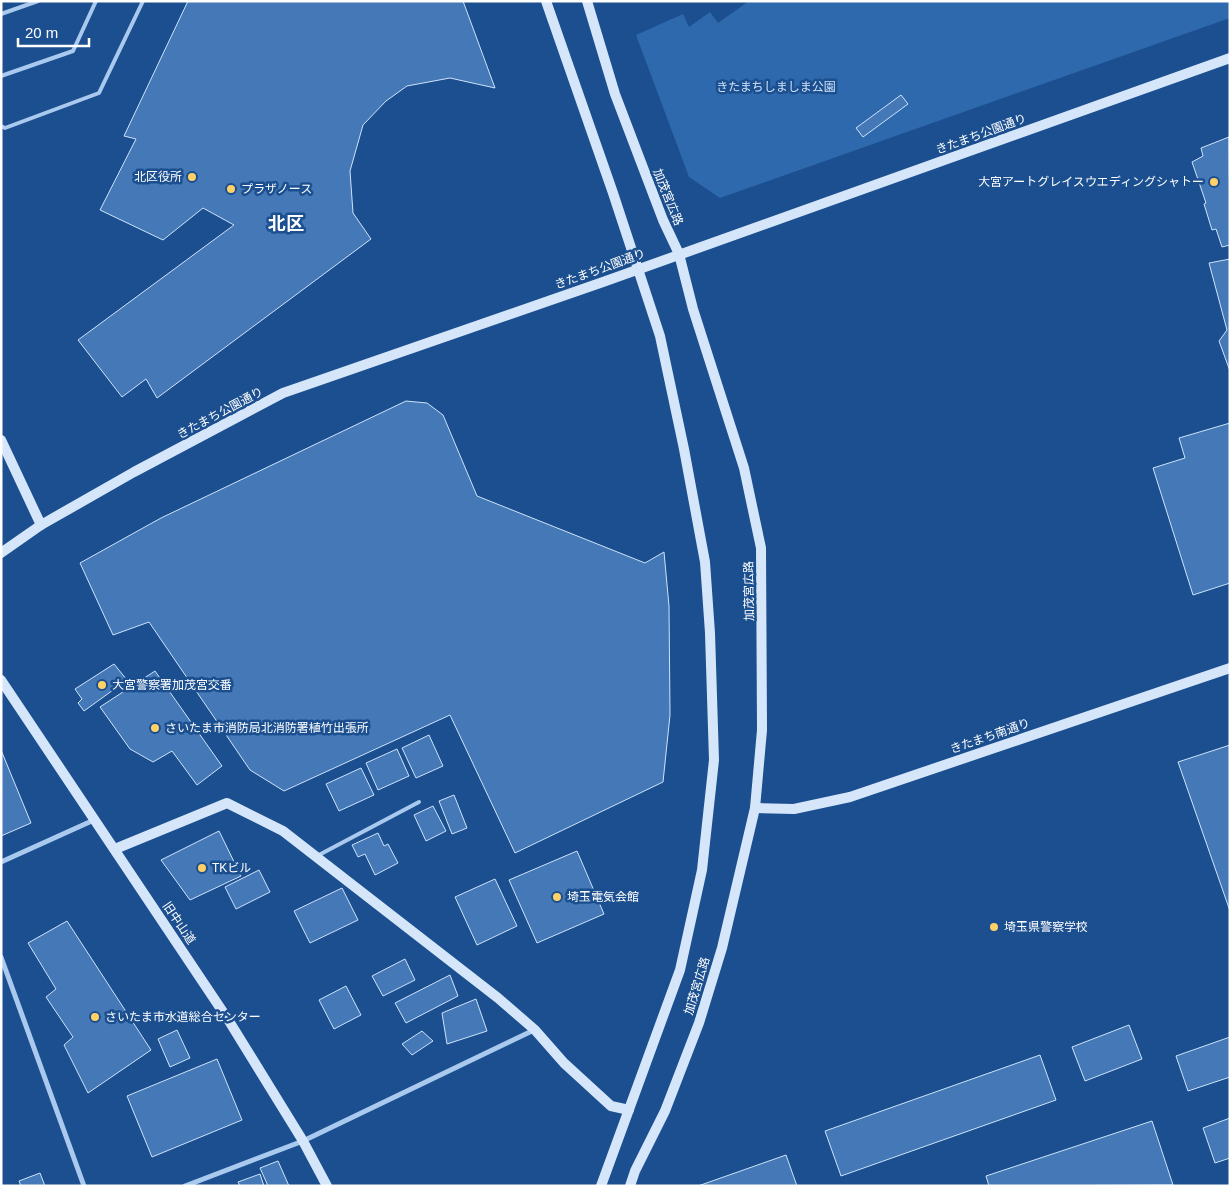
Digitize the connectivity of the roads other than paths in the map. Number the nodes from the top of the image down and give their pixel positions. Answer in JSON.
{"nodes":[{"id":1,"x":38,"y":1,"type":"edge"},
{"id":2,"x":96,"y":1,"type":"edge"},
{"id":3,"x":143,"y":1,"type":"edge"},
{"id":4,"x":546,"y":1,"type":"edge"},
{"id":5,"x":587,"y":1,"type":"edge"},
{"id":6,"x":1,"y":14,"type":"edge"},
{"id":7,"x":1230,"y":58,"type":"edge"},
{"id":8,"x":1,"y":76,"type":"edge"},
{"id":9,"x":1,"y":126,"type":"edge"},
{"id":10,"x":679,"y":254,"type":"junction"},
{"id":11,"x":637,"y":269,"type":"junction"},
{"id":12,"x":1,"y":440,"type":"edge"},
{"id":13,"x":41,"y":525,"type":"junction"},
{"id":14,"x":1,"y":553,"type":"edge"},
{"id":15,"x":1230,"y":668,"type":"edge"},
{"id":16,"x":1,"y":680,"type":"edge"},
{"id":17,"x":419,"y":802,"type":"dead end"},
{"id":18,"x":755,"y":808,"type":"junction"},
{"id":19,"x":96,"y":820,"type":"junction"},
{"id":20,"x":115,"y":849,"type":"junction"},
{"id":21,"x":316,"y":856,"type":"junction"},
{"id":22,"x":1,"y":862,"type":"edge"},
{"id":23,"x":1,"y":957,"type":"edge"},
{"id":24,"x":535,"y":1030,"type":"junction"},
{"id":25,"x":629,"y":1110,"type":"junction"},
{"id":26,"x":303,"y":1141,"type":"junction"},
{"id":27,"x":84,"y":1186,"type":"edge"},
{"id":28,"x":184,"y":1186,"type":"edge"},
{"id":29,"x":327,"y":1186,"type":"edge"},
{"id":30,"x":601,"y":1186,"type":"edge"},
{"id":31,"x":630,"y":1186,"type":"edge"}],
"edges":[{"from":1,"to":6,"type":"lane"},
{"from":2,"to":8,"type":"lane"},
{"from":3,"to":9,"type":"lane"},
{"from":4,"to":11,"type":"street","name":"加茂宮広路"},
{"from":5,"to":10,"type":"street","name":"加茂宮広路"},
{"from":7,"to":10,"type":"street","name":"きたまち公園通り"},
{"from":10,"to":11,"type":"street","name":"きたまち公園通り"},
{"from":10,"to":18,"type":"street","name":"加茂宮広路"},
{"from":11,"to":13,"type":"street","name":"きたまち公園通り"},
{"from":11,"to":25,"type":"street","name":"加茂宮広路"},
{"from":12,"to":13,"type":"street"},
{"from":13,"to":14,"type":"street","name":"きたまち公園通り"},
{"from":15,"to":18,"type":"street","name":"きたまち南通り"},
{"from":16,"to":19,"type":"street","name":"旧中山道"},
{"from":17,"to":21,"type":"lane"},
{"from":18,"to":31,"type":"street","name":"加茂宮広路"},
{"from":19,"to":20,"type":"street","name":"旧中山道"},
{"from":19,"to":22,"type":"street"},
{"from":20,"to":21,"type":"street"},
{"from":20,"to":26,"type":"street","name":"旧中山道"},
{"from":21,"to":24,"type":"street"},
{"from":23,"to":27,"type":"street"},
{"from":24,"to":25,"type":"street"},
{"from":24,"to":26,"type":"street"},
{"from":25,"to":30,"type":"street","name":"加茂宮広路"},
{"from":26,"to":28,"type":"street"},
{"from":26,"to":29,"type":"street","name":"旧中山道"}]}
